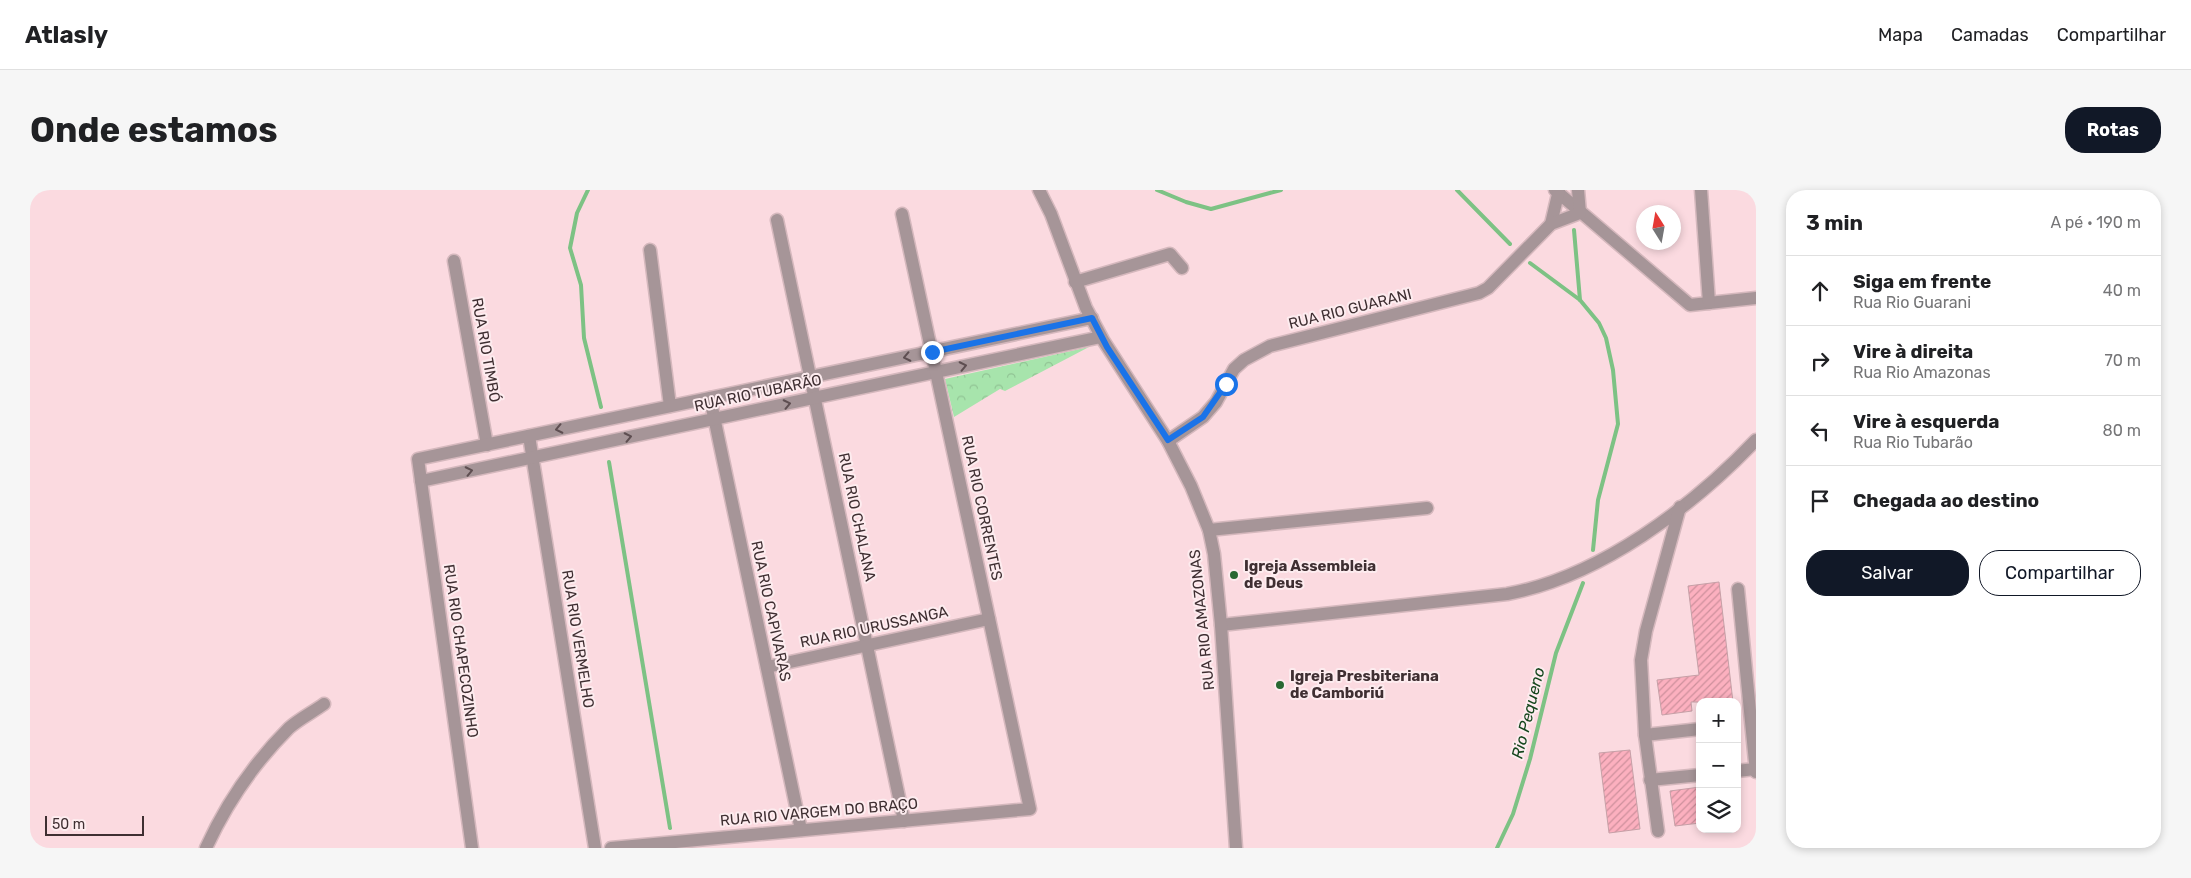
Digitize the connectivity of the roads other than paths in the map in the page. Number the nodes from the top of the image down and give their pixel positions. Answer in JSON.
{"nodes":[{"id":1,"x":1039,"y":190,"type":"edge"},
{"id":2,"x":1578,"y":190,"type":"edge"},
{"id":3,"x":1701,"y":190,"type":"edge"},
{"id":4,"x":1557,"y":191,"type":"edge"},
{"id":5,"x":1580,"y":213,"type":"junction"},
{"id":6,"x":902,"y":214,"type":"dead end"},
{"id":7,"x":778,"y":220,"type":"dead end"},
{"id":8,"x":1551,"y":224,"type":"junction"},
{"id":9,"x":650,"y":250,"type":"dead end"},
{"id":10,"x":454,"y":260,"type":"dead end"},
{"id":11,"x":1182,"y":268,"type":"dead end"},
{"id":12,"x":1075,"y":282,"type":"junction"},
{"id":13,"x":1756,"y":298,"type":"edge"},
{"id":14,"x":1709,"y":302,"type":"junction"},
{"id":15,"x":1092,"y":318,"type":"junction"},
{"id":16,"x":1102,"y":337,"type":"junction"},
{"id":17,"x":932,"y":352,"type":"junction"},
{"id":18,"x":936,"y":372,"type":"junction"},
{"id":19,"x":811,"y":377,"type":"junction"},
{"id":20,"x":710,"y":398,"type":"junction"},
{"id":21,"x":815,"y":398,"type":"junction"},
{"id":22,"x":670,"y":406,"type":"junction"},
{"id":23,"x":715,"y":419,"type":"junction"},
{"id":24,"x":529,"y":436,"type":"junction"},
{"id":25,"x":1168,"y":440,"type":"junction"},
{"id":26,"x":1756,"y":440,"type":"edge"},
{"id":27,"x":487,"y":445,"type":"junction"},
{"id":28,"x":533,"y":458,"type":"junction"},
{"id":29,"x":418,"y":459,"type":"joint"},
{"id":30,"x":421,"y":481,"type":"junction"},
{"id":31,"x":1680,"y":507,"type":"junction"},
{"id":32,"x":1427,"y":508,"type":"dead end"},
{"id":33,"x":1208,"y":530,"type":"junction"},
{"id":34,"x":1738,"y":589,"type":"dead end"},
{"id":35,"x":989,"y":618,"type":"junction"},
{"id":36,"x":1221,"y":624,"type":"junction"},
{"id":37,"x":867,"y":645,"type":"junction"},
{"id":38,"x":766,"y":667,"type":"junction"},
{"id":39,"x":324,"y":704,"type":"dead end"},
{"id":40,"x":1748,"y":724,"type":"edge"},
{"id":41,"x":1696,"y":729,"type":"edge"},
{"id":42,"x":1645,"y":735,"type":"junction"},
{"id":43,"x":1741,"y":771,"type":"edge"},
{"id":44,"x":1756,"y":771,"type":"edge"},
{"id":45,"x":1696,"y":775,"type":"edge"},
{"id":46,"x":1650,"y":780,"type":"junction"},
{"id":47,"x":1030,"y":809,"type":"joint"},
{"id":48,"x":904,"y":821,"type":"junction"},
{"id":49,"x":801,"y":830,"type":"junction"},
{"id":50,"x":1658,"y":831,"type":"dead end"},
{"id":51,"x":738,"y":842,"type":"edge"},
{"id":52,"x":206,"y":848,"type":"edge"},
{"id":53,"x":472,"y":848,"type":"edge"},
{"id":54,"x":595,"y":848,"type":"edge"},
{"id":55,"x":611,"y":848,"type":"edge"},
{"id":56,"x":1236,"y":848,"type":"edge"}],
"edges":[{"from":1,"to":12,"type":"street","name":"RUA RIO AMAZONAS"},
{"from":2,"to":5,"type":"street"},
{"from":3,"to":14,"type":"street"},
{"from":4,"to":5,"type":"street"},
{"from":4,"to":8,"type":"street","name":"RUA RIO GUARANI"},
{"from":5,"to":8,"type":"street","name":"RUA RIO GUARANI"},
{"from":5,"to":14,"type":"street"},
{"from":6,"to":17,"type":"street","name":"RUA RIO CORRENTES"},
{"from":7,"to":19,"type":"street","name":"RUA RIO CHALANA"},
{"from":8,"to":25,"type":"street","name":"RUA RIO GUARANI"},
{"from":9,"to":22,"type":"street"},
{"from":10,"to":27,"type":"street","name":"RUA RIO TIMBÓ"},
{"from":11,"to":12,"type":"street"},
{"from":12,"to":15,"type":"street","name":"RUA RIO AMAZONAS"},
{"from":13,"to":14,"type":"street"},
{"from":15,"to":16,"type":"street","name":"RUA RIO AMAZONAS"},
{"from":15,"to":17,"type":"street","name":"RUA RIO TUBARÃO"},
{"from":18,"to":16,"type":"street","name":"RUA RIO TUBARÃO","one_way":true},
{"from":16,"to":25,"type":"street","name":"RUA RIO AMAZONAS"},
{"from":17,"to":18,"type":"street","name":"RUA RIO CORRENTES"},
{"from":17,"to":19,"type":"street","name":"RUA RIO TUBARÃO","one_way":true},
{"from":18,"to":21,"type":"street","name":"RUA RIO TUBARÃO"},
{"from":18,"to":35,"type":"street","name":"RUA RIO CORRENTES"},
{"from":19,"to":20,"type":"street","name":"RUA RIO TUBARÃO"},
{"from":19,"to":21,"type":"street","name":"RUA RIO CHALANA"},
{"from":20,"to":22,"type":"street","name":"RUA RIO TUBARÃO"},
{"from":20,"to":23,"type":"street","name":"RUA RIO CAPIVARAS"},
{"from":23,"to":21,"type":"street","name":"RUA RIO TUBARÃO","one_way":true},
{"from":21,"to":37,"type":"street","name":"RUA RIO CHALANA"},
{"from":22,"to":24,"type":"street","name":"RUA RIO TUBARÃO","one_way":true},
{"from":28,"to":23,"type":"street","name":"RUA RIO TUBARÃO","one_way":true},
{"from":23,"to":38,"type":"street","name":"RUA RIO CAPIVARAS"},
{"from":24,"to":27,"type":"street","name":"RUA RIO TUBARÃO"},
{"from":24,"to":28,"type":"street","name":"RUA RIO VERMELHO"},
{"from":25,"to":33,"type":"street","name":"RUA RIO AMAZONAS"},
{"from":26,"to":31,"type":"street"},
{"from":27,"to":29,"type":"street","name":"RUA RIO TUBARÃO"},
{"from":30,"to":28,"type":"street","name":"RUA RIO TUBARÃO","one_way":true},
{"from":28,"to":54,"type":"street","name":"RUA RIO VERMELHO"},
{"from":29,"to":30,"type":"street","name":"RUA RIO CHAPECOZINHO"},
{"from":30,"to":53,"type":"street","name":"RUA RIO CHAPECOZINHO"},
{"from":31,"to":36,"type":"street"},
{"from":31,"to":42,"type":"street"},
{"from":32,"to":33,"type":"street"},
{"from":33,"to":36,"type":"street","name":"RUA RIO AMAZONAS"},
{"from":34,"to":40,"type":"street"},
{"from":35,"to":37,"type":"street","name":"RUA RIO URUSSANGA"},
{"from":35,"to":47,"type":"street","name":"RUA RIO CORRENTES"},
{"from":36,"to":56,"type":"street","name":"RUA RIO AMAZONAS"},
{"from":37,"to":38,"type":"street","name":"RUA RIO URUSSANGA"},
{"from":37,"to":48,"type":"street","name":"RUA RIO CHALANA"},
{"from":38,"to":49,"type":"street","name":"RUA RIO CAPIVARAS"},
{"from":39,"to":52,"type":"street"},
{"from":40,"to":44,"type":"street"},
{"from":41,"to":42,"type":"street"},
{"from":42,"to":46,"type":"street"},
{"from":43,"to":44,"type":"street"},
{"from":45,"to":46,"type":"street"},
{"from":46,"to":50,"type":"street"},
{"from":47,"to":48,"type":"street","name":"RUA RIO VARGEM DO BRAÇO"},
{"from":48,"to":49,"type":"street","name":"RUA RIO VARGEM DO BRAÇO"},
{"from":49,"to":51,"type":"street","name":"RUA RIO VARGEM DO BRAÇO"},
{"from":51,"to":55,"type":"street","name":"RUA RIO VARGEM DO BRAÇO"}]}
